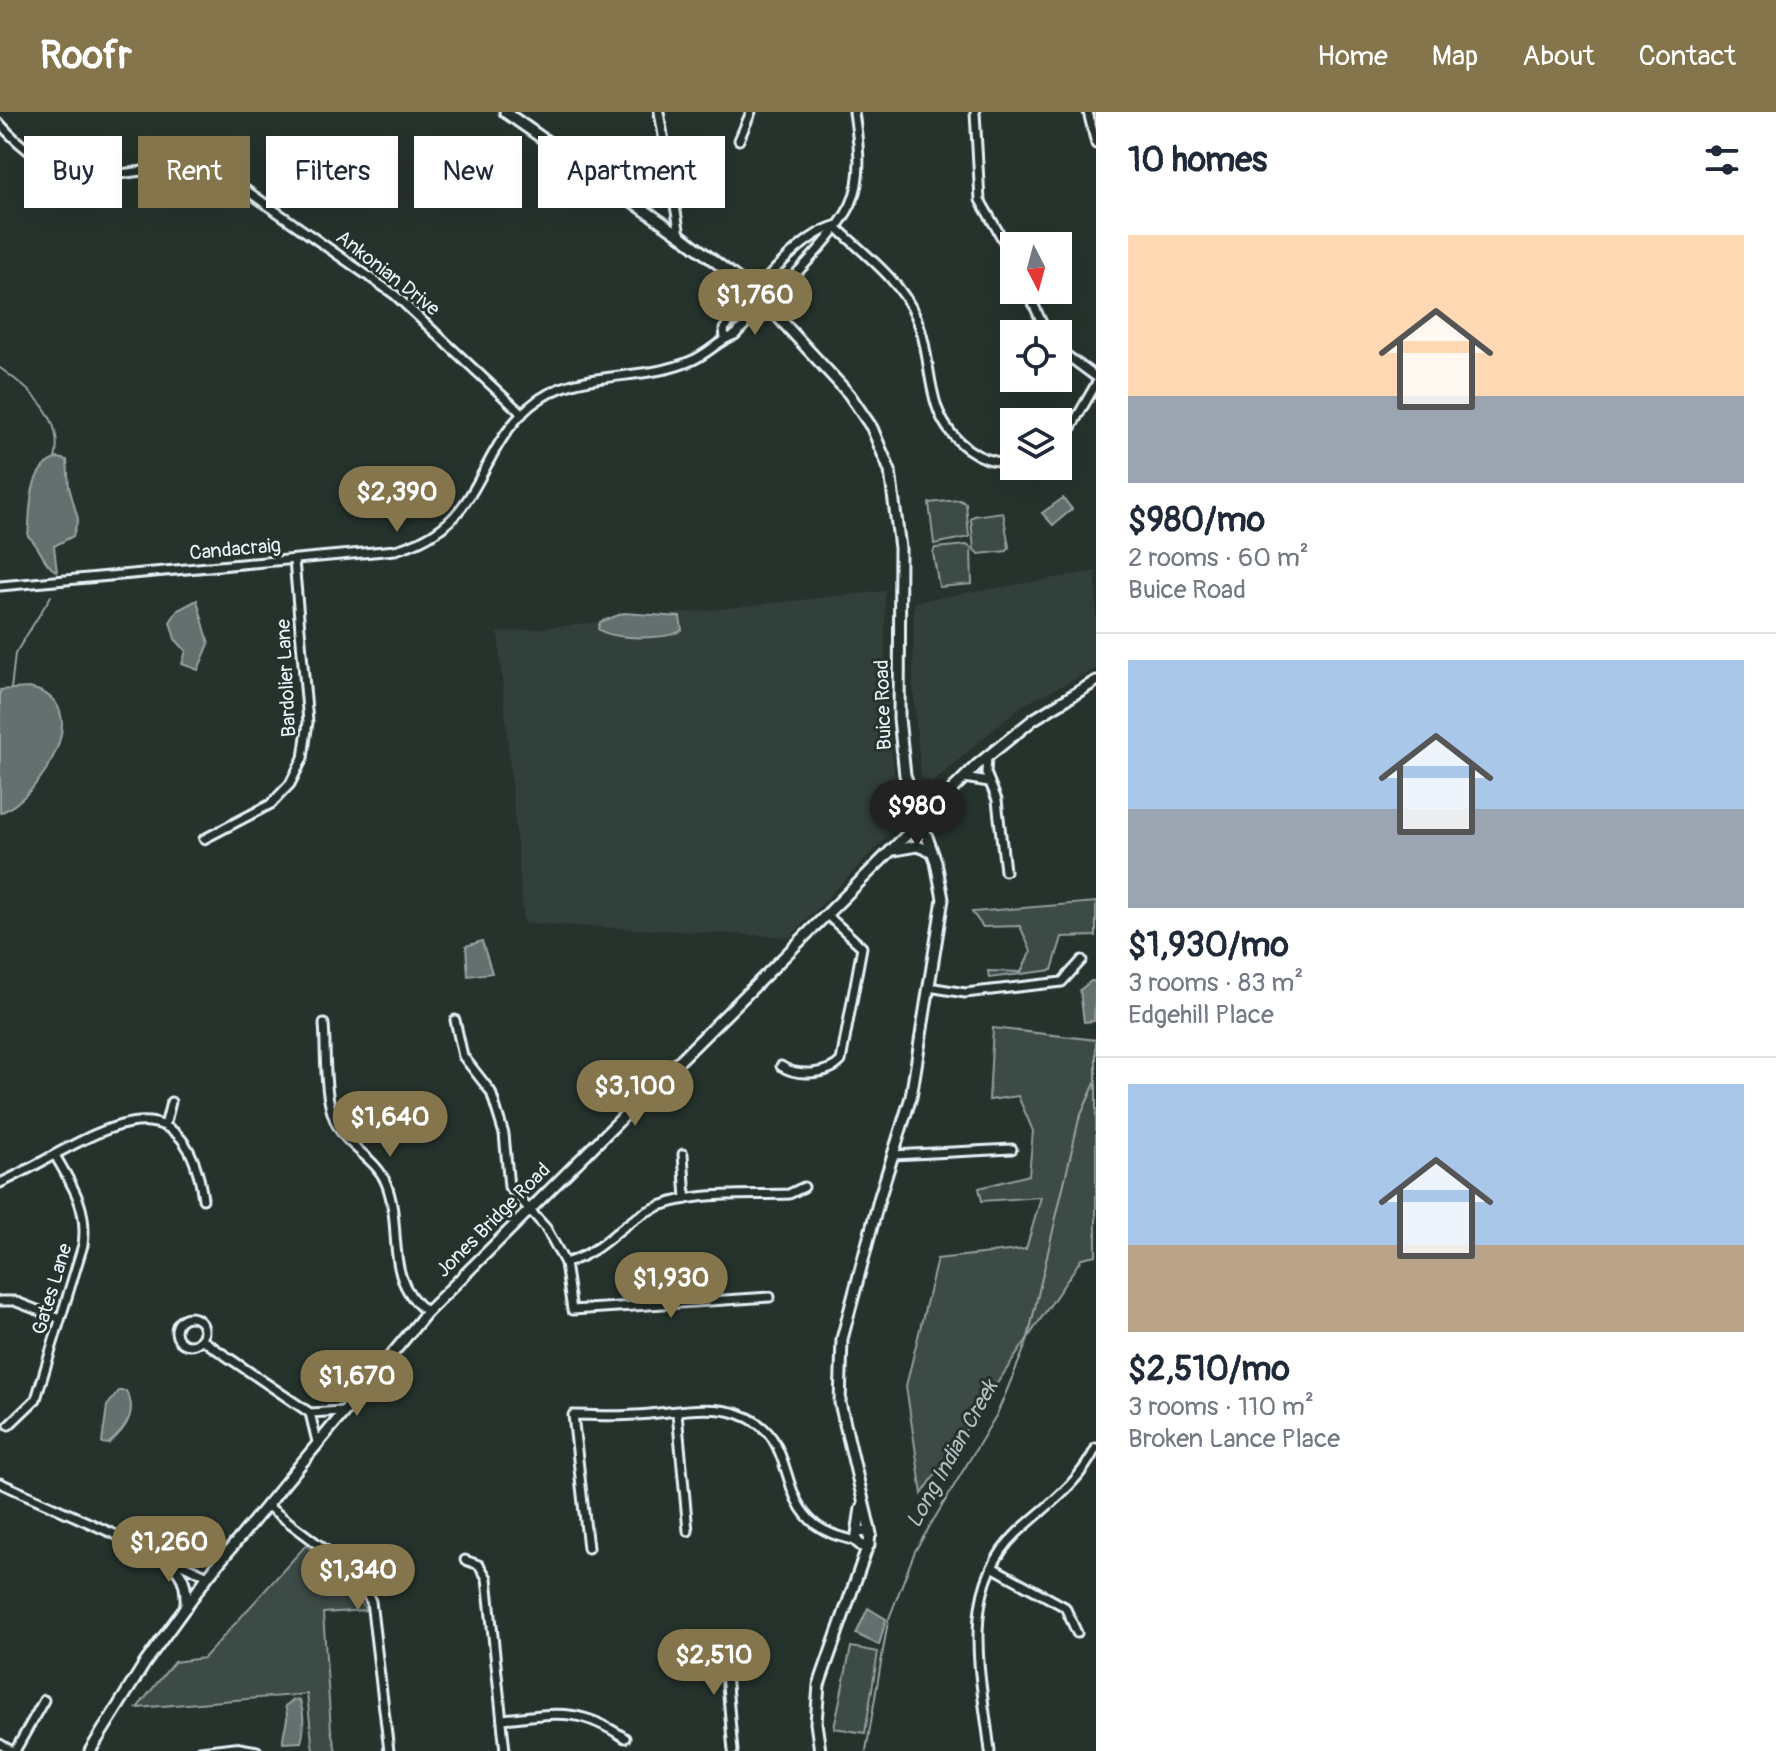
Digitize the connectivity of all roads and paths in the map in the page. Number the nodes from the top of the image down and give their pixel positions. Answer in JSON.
{"nodes":[{"id":1,"x":505,"y":112,"type":"edge"},
{"id":2,"x":659,"y":112,"type":"edge"},
{"id":3,"x":751,"y":112,"type":"edge"},
{"id":4,"x":854,"y":112,"type":"edge"},
{"id":5,"x":975,"y":112,"type":"edge"},
{"id":6,"x":1088,"y":112,"type":"edge"},
{"id":7,"x":0,"y":124,"type":"edge"},
{"id":8,"x":739,"y":140,"type":"dead end"},
{"id":9,"x":1096,"y":144,"type":"edge"},
{"id":10,"x":835,"y":226,"type":"junction"},
{"id":11,"x":680,"y":235,"type":"junction"},
{"id":12,"x":1000,"y":235,"type":"edge"},
{"id":13,"x":755,"y":292,"type":"junction"},
{"id":14,"x":765,"y":303,"type":"junction"},
{"id":15,"x":725,"y":338,"type":"junction"},
{"id":16,"x":1072,"y":359,"type":"edge"},
{"id":17,"x":1096,"y":377,"type":"edge"},
{"id":18,"x":1096,"y":384,"type":"edge"},
{"id":19,"x":522,"y":414,"type":"junction"},
{"id":20,"x":1072,"y":426,"type":"edge"},
{"id":21,"x":1000,"y":461,"type":"edge"},
{"id":22,"x":294,"y":560,"type":"junction"},
{"id":23,"x":0,"y":586,"type":"edge"},
{"id":24,"x":1096,"y":681,"type":"edge"},
{"id":25,"x":987,"y":756,"type":"junction"},
{"id":26,"x":964,"y":778,"type":"junction"},
{"id":27,"x":989,"y":782,"type":"junction"},
{"id":28,"x":920,"y":822,"type":"junction"},
{"id":29,"x":204,"y":839,"type":"dead end"},
{"id":30,"x":891,"y":851,"type":"junction"},
{"id":31,"x":931,"y":851,"type":"junction"},
{"id":32,"x":1005,"y":871,"type":"dead end"},
{"id":33,"x":827,"y":915,"type":"junction"},
{"id":34,"x":1082,"y":960,"type":"dead end"},
{"id":35,"x":929,"y":987,"type":"junction"},
{"id":36,"x":455,"y":1020,"type":"dead end"},
{"id":37,"x":324,"y":1024,"type":"dead end"},
{"id":38,"x":781,"y":1066,"type":"dead end"},
{"id":39,"x":171,"y":1102,"type":"dead end"},
{"id":40,"x":165,"y":1126,"type":"junction"},
{"id":41,"x":1012,"y":1149,"type":"dead end"},
{"id":42,"x":683,"y":1154,"type":"dead end"},
{"id":43,"x":893,"y":1155,"type":"junction"},
{"id":44,"x":56,"y":1157,"type":"junction"},
{"id":45,"x":0,"y":1183,"type":"edge"},
{"id":46,"x":804,"y":1187,"type":"dead end"},
{"id":47,"x":203,"y":1199,"type":"dead end"},
{"id":48,"x":686,"y":1199,"type":"junction"},
{"id":49,"x":528,"y":1210,"type":"junction"},
{"id":50,"x":565,"y":1263,"type":"junction"},
{"id":51,"x":770,"y":1297,"type":"dead end"},
{"id":52,"x":0,"y":1301,"type":"edge"},
{"id":53,"x":427,"y":1312,"type":"junction"},
{"id":54,"x":58,"y":1318,"type":"junction"},
{"id":55,"x":201,"y":1339,"type":"dead end"},
{"id":56,"x":342,"y":1411,"type":"junction"},
{"id":57,"x":310,"y":1413,"type":"junction"},
{"id":58,"x":677,"y":1413,"type":"junction"},
{"id":59,"x":9,"y":1425,"type":"dead end"},
{"id":60,"x":317,"y":1442,"type":"junction"},
{"id":61,"x":1096,"y":1448,"type":"edge"},
{"id":62,"x":0,"y":1483,"type":"edge"},
{"id":63,"x":861,"y":1500,"type":"junction"},
{"id":64,"x":266,"y":1505,"type":"junction"},
{"id":65,"x":688,"y":1531,"type":"dead end"},
{"id":66,"x":871,"y":1534,"type":"junction"},
{"id":67,"x":857,"y":1537,"type":"junction"},
{"id":68,"x":868,"y":1545,"type":"junction"},
{"id":69,"x":588,"y":1548,"type":"dead end"},
{"id":70,"x":165,"y":1557,"type":"junction"},
{"id":71,"x":465,"y":1560,"type":"dead end"},
{"id":72,"x":860,"y":1562,"type":"junction"},
{"id":73,"x":992,"y":1567,"type":"junction"},
{"id":74,"x":208,"y":1576,"type":"junction"},
{"id":75,"x":186,"y":1607,"type":"junction"},
{"id":76,"x":1077,"y":1633,"type":"dead end"},
{"id":77,"x":689,"y":1645,"type":"dead end"},
{"id":78,"x":44,"y":1700,"type":"dead end"},
{"id":79,"x":502,"y":1719,"type":"junction"},
{"id":80,"x":625,"y":1738,"type":"dead end"},
{"id":81,"x":0,"y":1744,"type":"edge"},
{"id":82,"x":14,"y":1751,"type":"edge"},
{"id":83,"x":90,"y":1751,"type":"edge"},
{"id":84,"x":200,"y":1751,"type":"edge"},
{"id":85,"x":257,"y":1751,"type":"edge"},
{"id":86,"x":389,"y":1751,"type":"edge"},
{"id":87,"x":505,"y":1751,"type":"edge"},
{"id":88,"x":733,"y":1751,"type":"edge"},
{"id":89,"x":820,"y":1751,"type":"edge"},
{"id":90,"x":990,"y":1751,"type":"edge"}],
"edges":[{"from":1,"to":11,"type":"street","name":"Buice Road"},
{"from":2,"to":11,"type":"street"},
{"from":3,"to":8,"type":"street"},
{"from":4,"to":10,"type":"street","name":"Candacraig"},
{"from":5,"to":12,"type":"street"},
{"from":6,"to":9,"type":"street"},
{"from":7,"to":19,"type":"street","name":"Ankonian Drive"},
{"from":10,"to":13,"type":"street","name":"Candacraig"},
{"from":10,"to":14,"type":"street","name":"Candacraig"},
{"from":10,"to":21,"type":"street"},
{"from":11,"to":13,"type":"street","name":"Buice Road"},
{"from":13,"to":14,"type":"street","name":"Buice Road"},
{"from":13,"to":15,"type":"street","name":"Candacraig"},
{"from":14,"to":15,"type":"street","name":"Candacraig"},
{"from":14,"to":28,"type":"street","name":"Buice Road"},
{"from":15,"to":19,"type":"street","name":"Candacraig"},
{"from":16,"to":17,"type":"street"},
{"from":18,"to":20,"type":"street"},
{"from":19,"to":22,"type":"street","name":"Candacraig"},
{"from":22,"to":23,"type":"street","name":"Candacraig"},
{"from":22,"to":29,"type":"street","name":"Bardolier Lane"},
{"from":24,"to":25,"type":"street","name":"Jones Bridge Road"},
{"from":25,"to":26,"type":"street","name":"Jones Bridge Road"},
{"from":25,"to":27,"type":"street"},
{"from":26,"to":27,"type":"street"},
{"from":26,"to":28,"type":"street","name":"Jones Bridge Road"},
{"from":27,"to":32,"type":"street"},
{"from":28,"to":30,"type":"street","name":"Jones Bridge Road"},
{"from":28,"to":31,"type":"street","name":"Buice Road"},
{"from":30,"to":31,"type":"street"},
{"from":30,"to":33,"type":"street","name":"Jones Bridge Road"},
{"from":31,"to":35,"type":"street","name":"Buice Road"},
{"from":33,"to":38,"type":"street"},
{"from":33,"to":49,"type":"street","name":"Jones Bridge Road"},
{"from":34,"to":35,"type":"street"},
{"from":35,"to":43,"type":"street","name":"Buice Road"},
{"from":36,"to":49,"type":"street"},
{"from":37,"to":53,"type":"street"},
{"from":39,"to":40,"type":"street"},
{"from":40,"to":44,"type":"street"},
{"from":40,"to":47,"type":"street"},
{"from":41,"to":43,"type":"street"},
{"from":42,"to":48,"type":"street"},
{"from":43,"to":63,"type":"street","name":"Buice Road"},
{"from":44,"to":45,"type":"street"},
{"from":44,"to":54,"type":"street","name":"Gates Lane"},
{"from":46,"to":48,"type":"street"},
{"from":48,"to":50,"type":"street"},
{"from":49,"to":50,"type":"street"},
{"from":49,"to":53,"type":"street","name":"Jones Bridge Road"},
{"from":50,"to":51,"type":"street"},
{"from":52,"to":54,"type":"street"},
{"from":53,"to":56,"type":"street","name":"Jones Bridge Road"},
{"from":54,"to":59,"type":"street","name":"Gates Lane"},
{"from":55,"to":57,"type":"street"},
{"from":56,"to":57,"type":"street"},
{"from":56,"to":60,"type":"street","name":"Jones Bridge Road"},
{"from":57,"to":60,"type":"street"},
{"from":58,"to":65,"type":"street"},
{"from":58,"to":67,"type":"street"},
{"from":58,"to":69,"type":"street"},
{"from":60,"to":64,"type":"street","name":"Jones Bridge Road"},
{"from":61,"to":73,"type":"street"},
{"from":62,"to":70,"type":"street"},
{"from":63,"to":66,"type":"street","name":"Buice Road"},
{"from":63,"to":67,"type":"street","name":"Buice Road"},
{"from":64,"to":74,"type":"street","name":"Jones Bridge Road"},
{"from":64,"to":86,"type":"street"},
{"from":66,"to":67,"type":"street"},
{"from":66,"to":68,"type":"street","name":"Buice Road"},
{"from":67,"to":68,"type":"street"},
{"from":67,"to":72,"type":"street","name":"Buice Road"},
{"from":68,"to":72,"type":"street","name":"Buice Road"},
{"from":70,"to":74,"type":"street"},
{"from":70,"to":75,"type":"street"},
{"from":71,"to":79,"type":"street"},
{"from":72,"to":89,"type":"street","name":"Buice Road"},
{"from":73,"to":76,"type":"street"},
{"from":73,"to":90,"type":"street"},
{"from":74,"to":75,"type":"street","name":"Jones Bridge Road"},
{"from":75,"to":83,"type":"street","name":"Jones Bridge Road"},
{"from":77,"to":88,"type":"street"},
{"from":78,"to":82,"type":"street"},
{"from":79,"to":80,"type":"street"},
{"from":79,"to":87,"type":"street"},
{"from":81,"to":82,"type":"street"},
{"from":84,"to":85,"type":"street"}]}
